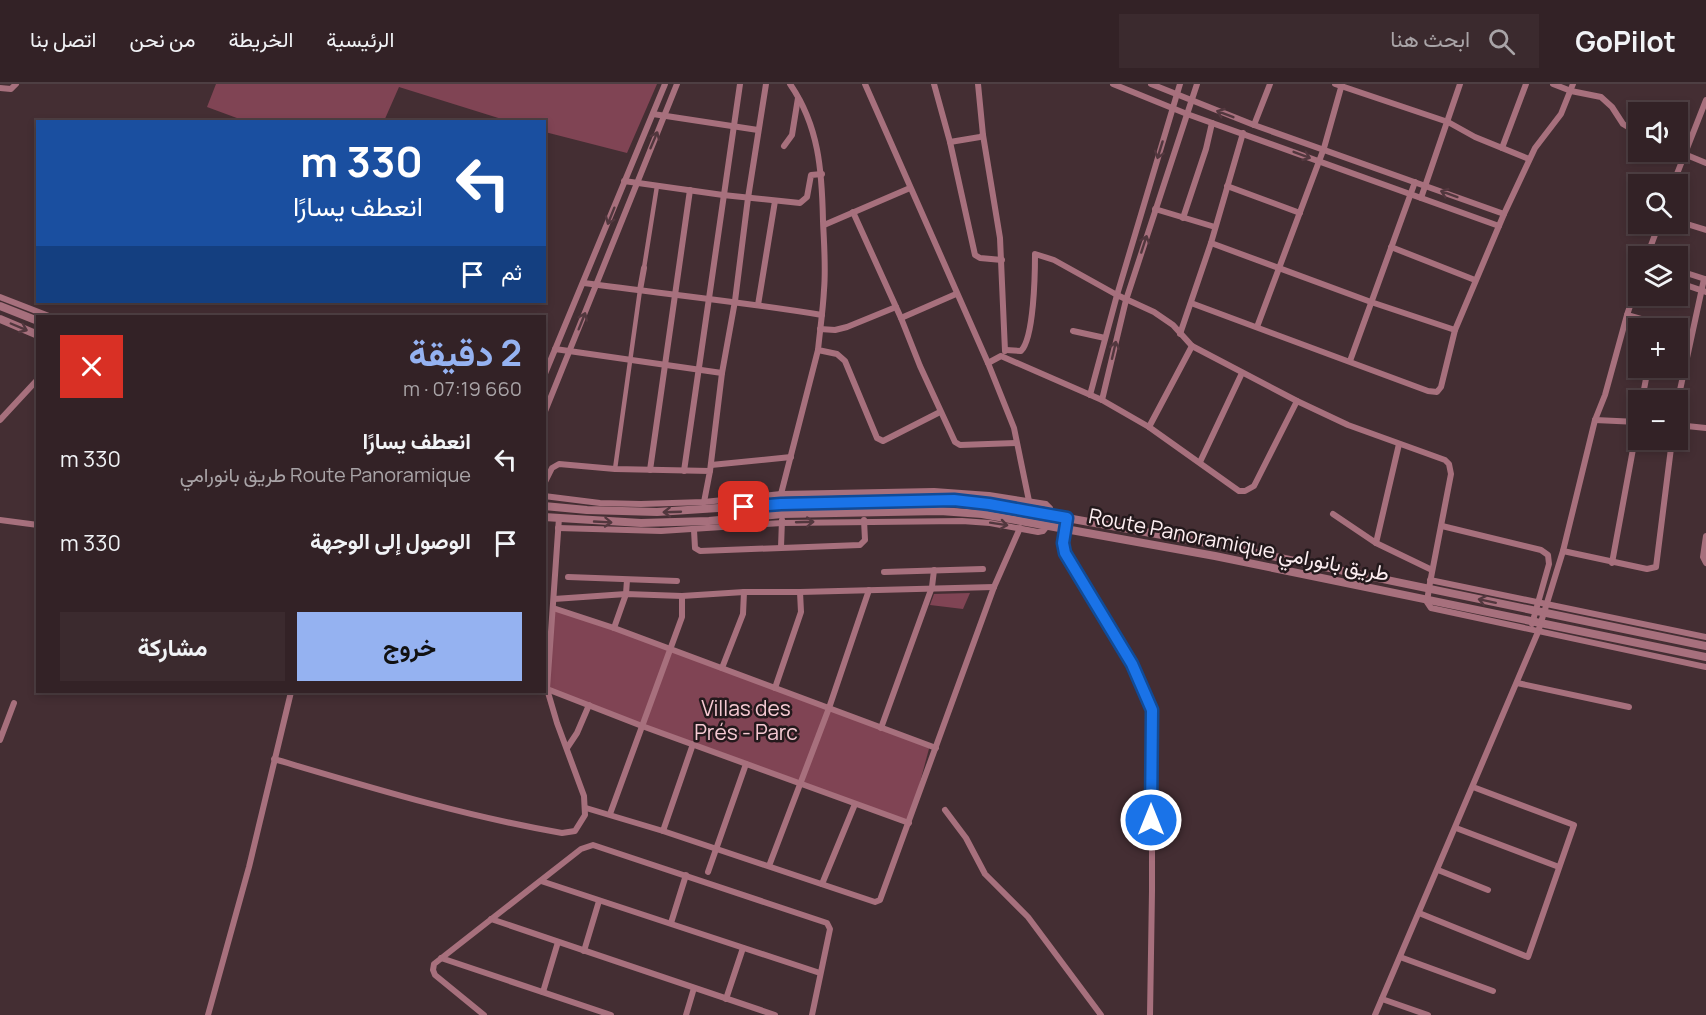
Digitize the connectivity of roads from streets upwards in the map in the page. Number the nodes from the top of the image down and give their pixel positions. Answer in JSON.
{"nodes":[{"id":1,"x":16,"y":84,"type":"edge"},
{"id":2,"x":665,"y":84,"type":"edge"},
{"id":3,"x":677,"y":84,"type":"edge"},
{"id":4,"x":741,"y":84,"type":"edge"},
{"id":5,"x":766,"y":84,"type":"edge"},
{"id":6,"x":790,"y":84,"type":"edge"},
{"id":7,"x":865,"y":84,"type":"edge"},
{"id":8,"x":934,"y":84,"type":"edge"},
{"id":9,"x":978,"y":84,"type":"edge"},
{"id":10,"x":1113,"y":84,"type":"edge"},
{"id":11,"x":1151,"y":84,"type":"edge"},
{"id":12,"x":1180,"y":84,"type":"edge"},
{"id":13,"x":1197,"y":84,"type":"edge"},
{"id":14,"x":1269,"y":84,"type":"edge"},
{"id":15,"x":1460,"y":84,"type":"edge"},
{"id":16,"x":1526,"y":84,"type":"edge"},
{"id":17,"x":1553,"y":84,"type":"edge"},
{"id":18,"x":1339,"y":85,"type":"edge"},
{"id":19,"x":1572,"y":87,"type":"edge"},
{"id":20,"x":0,"y":88,"type":"edge"},
{"id":21,"x":1177,"y":94,"type":"junction"},
{"id":22,"x":798,"y":97,"type":"junction"},
{"id":23,"x":1706,"y":100,"type":"edge"},
{"id":24,"x":1192,"y":101,"type":"junction"},
{"id":25,"x":1172,"y":108,"type":"junction"},
{"id":26,"x":653,"y":114,"type":"junction"},
{"id":27,"x":1187,"y":114,"type":"junction"},
{"id":28,"x":664,"y":116,"type":"junction"},
{"id":29,"x":1448,"y":122,"type":"junction"},
{"id":30,"x":1212,"y":123,"type":"junction"},
{"id":31,"x":734,"y":125,"type":"junction"},
{"id":32,"x":1254,"y":125,"type":"junction"},
{"id":33,"x":1628,"y":127,"type":"edge"},
{"id":34,"x":758,"y":130,"type":"junction"},
{"id":35,"x":1243,"y":133,"type":"junction"},
{"id":36,"x":983,"y":135,"type":"junction"},
{"id":37,"x":950,"y":142,"type":"junction"},
{"id":38,"x":1688,"y":145,"type":"edge"},
{"id":39,"x":784,"y":146,"type":"dead end"},
{"id":40,"x":1324,"y":148,"type":"junction"},
{"id":41,"x":1502,"y":148,"type":"junction"},
{"id":42,"x":1688,"y":156,"type":"edge"},
{"id":43,"x":1529,"y":159,"type":"junction"},
{"id":44,"x":1319,"y":162,"type":"junction"},
{"id":45,"x":1706,"y":163,"type":"edge"},
{"id":46,"x":822,"y":174,"type":"junction"},
{"id":47,"x":624,"y":181,"type":"junction"},
{"id":48,"x":636,"y":182,"type":"junction"},
{"id":49,"x":1415,"y":182,"type":"junction"},
{"id":50,"x":1425,"y":185,"type":"junction"},
{"id":51,"x":657,"y":186,"type":"junction"},
{"id":52,"x":1227,"y":186,"type":"junction"},
{"id":53,"x":910,"y":188,"type":"junction"},
{"id":54,"x":690,"y":190,"type":"junction"},
{"id":55,"x":1411,"y":194,"type":"junction"},
{"id":56,"x":723,"y":195,"type":"junction"},
{"id":57,"x":748,"y":198,"type":"junction"},
{"id":58,"x":1421,"y":198,"type":"junction"},
{"id":59,"x":775,"y":201,"type":"junction"},
{"id":60,"x":1155,"y":209,"type":"junction"},
{"id":61,"x":853,"y":212,"type":"junction"},
{"id":62,"x":1300,"y":213,"type":"junction"},
{"id":63,"x":1504,"y":214,"type":"junction"},
{"id":64,"x":1183,"y":218,"type":"junction"},
{"id":65,"x":1688,"y":224,"type":"edge"},
{"id":66,"x":824,"y":225,"type":"junction"},
{"id":67,"x":1498,"y":226,"type":"junction"},
{"id":68,"x":1215,"y":228,"type":"junction"},
{"id":69,"x":1706,"y":230,"type":"edge"},
{"id":70,"x":1211,"y":243,"type":"junction"},
{"id":71,"x":1391,"y":247,"type":"junction"},
{"id":72,"x":1002,"y":260,"type":"junction"},
{"id":73,"x":644,"y":268,"type":"joint"},
{"id":74,"x":1279,"y":268,"type":"junction"},
{"id":75,"x":1688,"y":274,"type":"edge"},
{"id":76,"x":1705,"y":279,"type":"edge"},
{"id":77,"x":1475,"y":280,"type":"junction"},
{"id":78,"x":584,"y":283,"type":"junction"},
{"id":79,"x":597,"y":284,"type":"junction"},
{"id":80,"x":1688,"y":286,"type":"edge"},
{"id":81,"x":640,"y":290,"type":"junction"},
{"id":82,"x":1703,"y":291,"type":"edge"},
{"id":83,"x":956,"y":294,"type":"junction"},
{"id":84,"x":675,"y":295,"type":"junction"},
{"id":85,"x":1117,"y":295,"type":"junction"},
{"id":86,"x":0,"y":297,"type":"edge"},
{"id":87,"x":708,"y":299,"type":"junction"},
{"id":88,"x":1126,"y":300,"type":"junction"},
{"id":89,"x":735,"y":301,"type":"junction"},
{"id":90,"x":1371,"y":302,"type":"junction"},
{"id":91,"x":1191,"y":303,"type":"junction"},
{"id":92,"x":758,"y":304,"type":"junction"},
{"id":93,"x":0,"y":306,"type":"edge"},
{"id":94,"x":1630,"y":306,"type":"edge"},
{"id":95,"x":896,"y":307,"type":"junction"},
{"id":96,"x":46,"y":315,"type":"edge"},
{"id":97,"x":822,"y":315,"type":"junction"},
{"id":98,"x":1627,"y":315,"type":"junction"},
{"id":99,"x":901,"y":318,"type":"junction"},
{"id":100,"x":1635,"y":318,"type":"edge"},
{"id":101,"x":0,"y":319,"type":"edge"},
{"id":102,"x":36,"y":320,"type":"edge"},
{"id":103,"x":1257,"y":327,"type":"junction"},
{"id":104,"x":820,"y":329,"type":"junction"},
{"id":105,"x":1455,"y":330,"type":"junction"},
{"id":106,"x":1073,"y":331,"type":"dead end"},
{"id":107,"x":1688,"y":333,"type":"edge"},
{"id":108,"x":36,"y":334,"type":"edge"},
{"id":109,"x":1180,"y":334,"type":"junction"},
{"id":110,"x":1691,"y":334,"type":"junction"},
{"id":111,"x":1106,"y":338,"type":"junction"},
{"id":112,"x":1192,"y":345,"type":"junction"},
{"id":113,"x":555,"y":349,"type":"junction"},
{"id":114,"x":818,"y":350,"type":"junction"},
{"id":115,"x":1006,"y":350,"type":"junction"},
{"id":116,"x":570,"y":351,"type":"junction"},
{"id":117,"x":1001,"y":356,"type":"junction"},
{"id":118,"x":631,"y":360,"type":"junction"},
{"id":119,"x":1350,"y":361,"type":"junction"},
{"id":120,"x":988,"y":363,"type":"junction"},
{"id":121,"x":664,"y":365,"type":"junction"},
{"id":122,"x":699,"y":370,"type":"junction"},
{"id":123,"x":546,"y":371,"type":"edge"},
{"id":124,"x":722,"y":373,"type":"junction"},
{"id":125,"x":1242,"y":373,"type":"junction"},
{"id":126,"x":36,"y":381,"type":"edge"},
{"id":127,"x":1680,"y":390,"type":"edge"},
{"id":128,"x":1090,"y":395,"type":"junction"},
{"id":129,"x":1102,"y":400,"type":"junction"},
{"id":130,"x":1297,"y":401,"type":"junction"},
{"id":131,"x":546,"y":409,"type":"edge"},
{"id":132,"x":940,"y":411,"type":"junction"},
{"id":133,"x":0,"y":420,"type":"edge"},
{"id":134,"x":1595,"y":420,"type":"junction"},
{"id":135,"x":1628,"y":422,"type":"edge"},
{"id":136,"x":1149,"y":426,"type":"junction"},
{"id":137,"x":1688,"y":426,"type":"edge"},
{"id":138,"x":1706,"y":428,"type":"edge"},
{"id":139,"x":1016,"y":443,"type":"junction"},
{"id":140,"x":1399,"y":444,"type":"junction"},
{"id":141,"x":1633,"y":450,"type":"edge"},
{"id":142,"x":1671,"y":450,"type":"edge"},
{"id":143,"x":791,"y":457,"type":"junction"},
{"id":144,"x":1200,"y":462,"type":"junction"},
{"id":145,"x":710,"y":468,"type":"junction"},
{"id":146,"x":615,"y":469,"type":"junction"},
{"id":147,"x":650,"y":470,"type":"junction"},
{"id":148,"x":684,"y":471,"type":"junction"},
{"id":149,"x":546,"y":480,"type":"edge"},
{"id":150,"x":781,"y":494,"type":"junction"},
{"id":151,"x":546,"y":496,"type":"edge"},
{"id":152,"x":1029,"y":501,"type":"junction"},
{"id":153,"x":704,"y":502,"type":"junction"},
{"id":154,"x":781,"y":504,"type":"junction"},
{"id":155,"x":546,"y":506,"type":"edge"},
{"id":156,"x":782,"y":514,"type":"junction"},
{"id":157,"x":1052,"y":514,"type":"junction"},
{"id":158,"x":1333,"y":514,"type":"dead end"},
{"id":159,"x":546,"y":517,"type":"edge"},
{"id":160,"x":1067,"y":518,"type":"junction"},
{"id":161,"x":559,"y":519,"type":"junction"},
{"id":162,"x":0,"y":520,"type":"edge"},
{"id":163,"x":864,"y":520,"type":"junction"},
{"id":164,"x":782,"y":523,"type":"junction"},
{"id":165,"x":36,"y":525,"type":"edge"},
{"id":166,"x":1048,"y":525,"type":"junction"},
{"id":167,"x":1442,"y":526,"type":"junction"},
{"id":168,"x":558,"y":528,"type":"junction"},
{"id":169,"x":1020,"y":528,"type":"junction"},
{"id":170,"x":1065,"y":528,"type":"junction"},
{"id":171,"x":693,"y":530,"type":"junction"},
{"id":172,"x":1706,"y":536,"type":"edge"},
{"id":173,"x":1376,"y":543,"type":"junction"},
{"id":174,"x":781,"y":547,"type":"junction"},
{"id":175,"x":1563,"y":551,"type":"junction"},
{"id":176,"x":1612,"y":563,"type":"junction"},
{"id":177,"x":1706,"y":563,"type":"edge"},
{"id":178,"x":983,"y":569,"type":"dead end"},
{"id":179,"x":934,"y":570,"type":"junction"},
{"id":180,"x":1432,"y":570,"type":"junction"},
{"id":181,"x":884,"y":572,"type":"dead end"},
{"id":182,"x":568,"y":577,"type":"dead end"},
{"id":183,"x":627,"y":580,"type":"junction"},
{"id":184,"x":677,"y":581,"type":"dead end"},
{"id":185,"x":1430,"y":584,"type":"junction"},
{"id":186,"x":932,"y":587,"type":"junction"},
{"id":187,"x":994,"y":587,"type":"junction"},
{"id":188,"x":869,"y":590,"type":"junction"},
{"id":189,"x":744,"y":592,"type":"junction"},
{"id":190,"x":800,"y":592,"type":"junction"},
{"id":191,"x":626,"y":594,"type":"junction"},
{"id":192,"x":682,"y":596,"type":"junction"},
{"id":193,"x":564,"y":598,"type":"junction"},
{"id":194,"x":554,"y":599,"type":"junction"},
{"id":195,"x":1427,"y":600,"type":"junction"},
{"id":196,"x":1538,"y":602,"type":"junction"},
{"id":197,"x":1547,"y":604,"type":"junction"},
{"id":198,"x":553,"y":608,"type":"junction"},
{"id":199,"x":1535,"y":611,"type":"junction"},
{"id":200,"x":563,"y":612,"type":"junction"},
{"id":201,"x":1544,"y":613,"type":"junction"},
{"id":202,"x":1537,"y":625,"type":"junction"},
{"id":203,"x":614,"y":628,"type":"junction"},
{"id":204,"x":1706,"y":637,"type":"edge"},
{"id":205,"x":1706,"y":646,"type":"edge"},
{"id":206,"x":670,"y":649,"type":"junction"},
{"id":207,"x":1706,"y":657,"type":"edge"},
{"id":208,"x":1706,"y":667,"type":"edge"},
{"id":209,"x":722,"y":668,"type":"junction"},
{"id":210,"x":1517,"y":683,"type":"junction"},
{"id":211,"x":776,"y":688,"type":"junction"},
{"id":212,"x":547,"y":689,"type":"junction"},
{"id":213,"x":291,"y":693,"type":"edge"},
{"id":214,"x":14,"y":703,"type":"dead end"},
{"id":215,"x":589,"y":705,"type":"junction"},
{"id":216,"x":1629,"y":707,"type":"dead end"},
{"id":217,"x":829,"y":708,"type":"junction"},
{"id":218,"x":642,"y":726,"type":"junction"},
{"id":219,"x":881,"y":728,"type":"junction"},
{"id":220,"x":0,"y":740,"type":"edge"},
{"id":221,"x":693,"y":744,"type":"junction"},
{"id":222,"x":567,"y":748,"type":"junction"},
{"id":223,"x":936,"y":748,"type":"junction"},
{"id":224,"x":274,"y":759,"type":"junction"},
{"id":225,"x":746,"y":764,"type":"junction"},
{"id":226,"x":801,"y":783,"type":"junction"},
{"id":227,"x":1473,"y":787,"type":"junction"},
{"id":228,"x":855,"y":804,"type":"junction"},
{"id":229,"x":586,"y":808,"type":"junction"},
{"id":230,"x":945,"y":810,"type":"dead end"},
{"id":231,"x":610,"y":814,"type":"junction"},
{"id":232,"x":909,"y":824,"type":"junction"},
{"id":233,"x":1456,"y":828,"type":"junction"},
{"id":234,"x":663,"y":831,"type":"junction"},
{"id":235,"x":716,"y":849,"type":"junction"},
{"id":236,"x":769,"y":866,"type":"junction"},
{"id":237,"x":1559,"y":867,"type":"junction"},
{"id":238,"x":1438,"y":870,"type":"junction"},
{"id":239,"x":708,"y":872,"type":"dead end"},
{"id":240,"x":686,"y":875,"type":"junction"},
{"id":241,"x":541,"y":881,"type":"junction"},
{"id":242,"x":822,"y":884,"type":"junction"},
{"id":243,"x":1488,"y":890,"type":"dead end"},
{"id":244,"x":600,"y":901,"type":"junction"},
{"id":245,"x":1419,"y":913,"type":"junction"},
{"id":246,"x":491,"y":919,"type":"junction"},
{"id":247,"x":671,"y":923,"type":"junction"},
{"id":248,"x":558,"y":942,"type":"junction"},
{"id":249,"x":743,"y":948,"type":"junction"},
{"id":250,"x":584,"y":951,"type":"junction"},
{"id":251,"x":1400,"y":957,"type":"junction"},
{"id":252,"x":441,"y":958,"type":"junction"},
{"id":253,"x":820,"y":973,"type":"junction"},
{"id":254,"x":694,"y":988,"type":"junction"},
{"id":255,"x":1494,"y":991,"type":"dead end"},
{"id":256,"x":543,"y":992,"type":"junction"},
{"id":257,"x":726,"y":999,"type":"junction"},
{"id":258,"x":1382,"y":999,"type":"junction"},
{"id":259,"x":599,"y":1013,"type":"edge"},
{"id":260,"x":208,"y":1015,"type":"edge"},
{"id":261,"x":484,"y":1015,"type":"edge"},
{"id":262,"x":611,"y":1015,"type":"edge"},
{"id":263,"x":686,"y":1015,"type":"edge"},
{"id":264,"x":775,"y":1015,"type":"edge"},
{"id":265,"x":812,"y":1015,"type":"edge"},
{"id":266,"x":1101,"y":1015,"type":"edge"},
{"id":267,"x":1149,"y":1015,"type":"edge"},
{"id":268,"x":1375,"y":1015,"type":"edge"},
{"id":269,"x":1428,"y":1015,"type":"edge"}],
"edges":[{"from":1,"to":20,"type":"street"},
{"from":2,"to":26,"type":"street"},
{"from":3,"to":28,"type":"street"},
{"from":4,"to":31,"type":"street"},
{"from":5,"to":34,"type":"street"},
{"from":6,"to":22,"type":"street"},
{"from":7,"to":53,"type":"street"},
{"from":8,"to":37,"type":"street"},
{"from":9,"to":36,"type":"street"},
{"from":10,"to":25,"type":"street"},
{"from":11,"to":21,"type":"street"},
{"from":12,"to":21,"type":"street"},
{"from":13,"to":24,"type":"street"},
{"from":14,"to":32,"type":"street"},
{"from":15,"to":29,"type":"street"},
{"from":16,"to":41,"type":"street"},
{"from":17,"to":19,"type":"street"},
{"from":18,"to":29,"type":"street"},
{"from":18,"to":40,"type":"street"},
{"from":19,"to":33,"type":"street"},
{"from":19,"to":43,"type":"street"},
{"from":21,"to":24,"type":"street"},
{"from":21,"to":25,"type":"street"},
{"from":22,"to":39,"type":"street"},
{"from":22,"to":46,"type":"street"},
{"from":23,"to":38,"type":"street"},
{"from":24,"to":27,"type":"street"},
{"from":32,"to":24,"type":"street","one_way":true},
{"from":25,"to":27,"type":"street"},
{"from":25,"to":85,"type":"street","one_way":true},
{"from":26,"to":28,"type":"street"},
{"from":26,"to":47,"type":"street"},
{"from":27,"to":30,"type":"street"},
{"from":27,"to":60,"type":"street"},
{"from":28,"to":31,"type":"street"},
{"from":48,"to":28,"type":"street","one_way":true},
{"from":29,"to":41,"type":"street"},
{"from":29,"to":50,"type":"street"},
{"from":30,"to":35,"type":"street"},
{"from":30,"to":64,"type":"street"},
{"from":31,"to":34,"type":"street"},
{"from":31,"to":56,"type":"street"},
{"from":32,"to":40,"type":"street"},
{"from":34,"to":57,"type":"street"},
{"from":35,"to":44,"type":"street","one_way":true},
{"from":35,"to":52,"type":"street"},
{"from":36,"to":37,"type":"street"},
{"from":36,"to":72,"type":"street"},
{"from":37,"to":72,"type":"street"},
{"from":40,"to":44,"type":"street"},
{"from":40,"to":49,"type":"street"},
{"from":41,"to":43,"type":"street"},
{"from":42,"to":45,"type":"street"},
{"from":43,"to":63,"type":"street"},
{"from":44,"to":55,"type":"street"},
{"from":44,"to":62,"type":"street"},
{"from":46,"to":59,"type":"street"},
{"from":46,"to":66,"type":"street"},
{"from":47,"to":48,"type":"street"},
{"from":47,"to":78,"type":"street","one_way":true},
{"from":48,"to":51,"type":"street"},
{"from":48,"to":79,"type":"street"},
{"from":49,"to":50,"type":"street"},
{"from":49,"to":55,"type":"street"},
{"from":50,"to":58,"type":"street"},
{"from":63,"to":50,"type":"street","one_way":true},
{"from":51,"to":54,"type":"street"},
{"from":51,"to":73,"type":"street"},
{"from":52,"to":62,"type":"street"},
{"from":52,"to":68,"type":"street"},
{"from":53,"to":61,"type":"street"},
{"from":53,"to":83,"type":"street"},
{"from":54,"to":56,"type":"street"},
{"from":54,"to":84,"type":"street"},
{"from":55,"to":58,"type":"street"},
{"from":55,"to":71,"type":"street"},
{"from":56,"to":57,"type":"street"},
{"from":56,"to":87,"type":"street"},
{"from":57,"to":59,"type":"street"},
{"from":57,"to":89,"type":"street"},
{"from":58,"to":67,"type":"street"},
{"from":59,"to":92,"type":"street"},
{"from":60,"to":64,"type":"street"},
{"from":88,"to":60,"type":"street","one_way":true},
{"from":61,"to":66,"type":"street"},
{"from":61,"to":95,"type":"street"},
{"from":62,"to":74,"type":"street"},
{"from":63,"to":67,"type":"street"},
{"from":64,"to":68,"type":"street"},
{"from":65,"to":69,"type":"street"},
{"from":66,"to":97,"type":"street"},
{"from":67,"to":77,"type":"street"},
{"from":68,"to":70,"type":"street"},
{"from":70,"to":74,"type":"street"},
{"from":70,"to":91,"type":"street"},
{"from":71,"to":77,"type":"street"},
{"from":71,"to":90,"type":"street"},
{"from":72,"to":115,"type":"street"},
{"from":73,"to":81,"type":"street"},
{"from":74,"to":90,"type":"street"},
{"from":74,"to":103,"type":"street"},
{"from":75,"to":76,"type":"street"},
{"from":76,"to":82,"type":"street"},
{"from":77,"to":105,"type":"street"},
{"from":78,"to":79,"type":"street"},
{"from":78,"to":113,"type":"street"},
{"from":79,"to":81,"type":"street"},
{"from":116,"to":79,"type":"street","one_way":true},
{"from":80,"to":82,"type":"street"},
{"from":81,"to":84,"type":"street"},
{"from":81,"to":118,"type":"street"},
{"from":82,"to":110,"type":"street"},
{"from":83,"to":99,"type":"street"},
{"from":83,"to":120,"type":"street"},
{"from":84,"to":87,"type":"street"},
{"from":84,"to":121,"type":"street"},
{"from":85,"to":88,"type":"street"},
{"from":85,"to":111,"type":"street"},
{"from":85,"to":115,"type":"street"},
{"from":86,"to":96,"type":"street"},
{"from":87,"to":89,"type":"street"},
{"from":87,"to":122,"type":"street"},
{"from":88,"to":109,"type":"street"},
{"from":129,"to":88,"type":"street","one_way":true},
{"from":89,"to":92,"type":"street"},
{"from":89,"to":124,"type":"street"},
{"from":90,"to":105,"type":"street"},
{"from":90,"to":119,"type":"street"},
{"from":91,"to":103,"type":"street"},
{"from":91,"to":109,"type":"street"},
{"from":92,"to":97,"type":"street"},
{"from":93,"to":102,"type":"street"},
{"from":94,"to":98,"type":"street"},
{"from":95,"to":99,"type":"street"},
{"from":95,"to":104,"type":"street"},
{"from":97,"to":104,"type":"street"},
{"from":98,"to":100,"type":"street"},
{"from":98,"to":134,"type":"street"},
{"from":99,"to":132,"type":"street"},
{"from":101,"to":108,"type":"street","one_way":true},
{"from":103,"to":119,"type":"street"},
{"from":104,"to":114,"type":"street"},
{"from":105,"to":119,"type":"street"},
{"from":106,"to":111,"type":"street"},
{"from":107,"to":110,"type":"street"},
{"from":109,"to":112,"type":"street"},
{"from":110,"to":127,"type":"street"},
{"from":111,"to":128,"type":"street"},
{"from":112,"to":125,"type":"street"},
{"from":112,"to":136,"type":"street"},
{"from":113,"to":116,"type":"street"},
{"from":113,"to":123,"type":"street"},
{"from":114,"to":132,"type":"street"},
{"from":114,"to":143,"type":"street"},
{"from":115,"to":117,"type":"street"},
{"from":116,"to":118,"type":"street"},
{"from":116,"to":131,"type":"street"},
{"from":117,"to":120,"type":"street"},
{"from":117,"to":128,"type":"street"},
{"from":118,"to":121,"type":"street"},
{"from":118,"to":146,"type":"street"},
{"from":120,"to":139,"type":"street"},
{"from":121,"to":122,"type":"street"},
{"from":121,"to":147,"type":"street"},
{"from":122,"to":124,"type":"street"},
{"from":122,"to":148,"type":"street"},
{"from":124,"to":145,"type":"street"},
{"from":125,"to":130,"type":"street"},
{"from":125,"to":144,"type":"street"},
{"from":126,"to":133,"type":"street"},
{"from":128,"to":129,"type":"street"},
{"from":129,"to":136,"type":"street"},
{"from":130,"to":140,"type":"street"},
{"from":130,"to":144,"type":"street"},
{"from":132,"to":139,"type":"street"},
{"from":134,"to":135,"type":"street"},
{"from":134,"to":175,"type":"street"},
{"from":136,"to":144,"type":"street"},
{"from":137,"to":138,"type":"street"},
{"from":139,"to":152,"type":"street"},
{"from":140,"to":167,"type":"street"},
{"from":140,"to":173,"type":"street"},
{"from":141,"to":176,"type":"street"},
{"from":142,"to":176,"type":"street"},
{"from":143,"to":145,"type":"street"},
{"from":143,"to":150,"type":"street"},
{"from":145,"to":148,"type":"street"},
{"from":145,"to":153,"type":"street"},
{"from":146,"to":147,"type":"street"},
{"from":146,"to":149,"type":"street"},
{"from":147,"to":148,"type":"street"},
{"from":150,"to":152,"type":"street"},
{"from":150,"to":153,"type":"street"},
{"from":150,"to":154,"type":"street"},
{"from":151,"to":153,"type":"street"},
{"from":152,"to":157,"type":"street"},
{"from":154,"to":155,"type":"street","name":"Route Panoramique طريق بانورامي","one_way":true},
{"from":154,"to":156,"type":"street"},
{"from":154,"to":157,"type":"street","name":"Route Panoramique طريق بانورامي"},
{"from":161,"to":156,"type":"street","name":"Route Panoramique طريق بانورامي","one_way":true},
{"from":156,"to":164,"type":"street"},
{"from":156,"to":166,"type":"street","name":"Route Panoramique طريق بانورامي"},
{"from":157,"to":160,"type":"street","name":"Route Panoramique طريق بانورامي"},
{"from":158,"to":173,"type":"street"},
{"from":159,"to":161,"type":"street","name":"Route Panoramique طريق بانورامي"},
{"from":160,"to":170,"type":"street"},
{"from":160,"to":185,"type":"street","name":"Route Panoramique طريق بانورامي"},
{"from":161,"to":168,"type":"street"},
{"from":162,"to":165,"type":"street"},
{"from":164,"to":163,"type":"street","one_way":true},
{"from":163,"to":169,"type":"street","one_way":true},
{"from":163,"to":174,"type":"street"},
{"from":164,"to":171,"type":"street"},
{"from":164,"to":174,"type":"street"},
{"from":166,"to":169,"type":"street"},
{"from":166,"to":170,"type":"street","name":"Route Panoramique طريق بانورامي"},
{"from":167,"to":180,"type":"street"},
{"from":167,"to":196,"type":"street"},
{"from":168,"to":171,"type":"street"},
{"from":168,"to":194,"type":"street"},
{"from":169,"to":187,"type":"street"},
{"from":170,"to":195,"type":"street","name":"Route Panoramique طريق بانورامي"},
{"from":170,"to":267,"type":"street"},
{"from":171,"to":174,"type":"street"},
{"from":172,"to":177,"type":"street"},
{"from":173,"to":180,"type":"street"},
{"from":175,"to":176,"type":"street"},
{"from":175,"to":197,"type":"street"},
{"from":178,"to":179,"type":"street"},
{"from":179,"to":181,"type":"street"},
{"from":179,"to":186,"type":"street"},
{"from":180,"to":185,"type":"street"},
{"from":182,"to":183,"type":"street"},
{"from":183,"to":184,"type":"street"},
{"from":183,"to":191,"type":"street"},
{"from":185,"to":195,"type":"street"},
{"from":185,"to":196,"type":"street"},
{"from":199,"to":185,"type":"street","name":"Route Panoramique طريق بانورامي","one_way":true},
{"from":186,"to":187,"type":"street"},
{"from":186,"to":188,"type":"street"},
{"from":186,"to":219,"type":"street"},
{"from":187,"to":223,"type":"street"},
{"from":188,"to":190,"type":"street"},
{"from":188,"to":217,"type":"street"},
{"from":189,"to":190,"type":"street"},
{"from":189,"to":192,"type":"street"},
{"from":189,"to":209,"type":"street"},
{"from":190,"to":211,"type":"street"},
{"from":191,"to":192,"type":"street"},
{"from":191,"to":193,"type":"street"},
{"from":191,"to":203,"type":"street"},
{"from":192,"to":206,"type":"street"},
{"from":193,"to":194,"type":"street"},
{"from":193,"to":200,"type":"street"},
{"from":194,"to":198,"type":"street"},
{"from":195,"to":202,"type":"street","name":"Route Panoramique طريق بانورامي"},
{"from":195,"to":202,"type":"street"},
{"from":196,"to":197,"type":"street"},
{"from":196,"to":199,"type":"street"},
{"from":197,"to":201,"type":"street"},
{"from":197,"to":204,"type":"street"},
{"from":198,"to":200,"type":"street"},
{"from":198,"to":212,"type":"street"},
{"from":199,"to":201,"type":"street","name":"Route Panoramique طريق بانورامي"},
{"from":199,"to":202,"type":"street"},
{"from":200,"to":203,"type":"street"},
{"from":201,"to":202,"type":"street"},
{"from":201,"to":205,"type":"street","name":"Route Panoramique طريق بانورامي"},
{"from":202,"to":207,"type":"street","name":"Route Panoramique طريق بانورامي"},
{"from":202,"to":208,"type":"street"},
{"from":202,"to":210,"type":"street"},
{"from":203,"to":206,"type":"street"},
{"from":206,"to":209,"type":"street"},
{"from":206,"to":218,"type":"street"},
{"from":209,"to":211,"type":"street"},
{"from":210,"to":216,"type":"street"},
{"from":210,"to":227,"type":"street"},
{"from":211,"to":217,"type":"street"},
{"from":212,"to":215,"type":"street"},
{"from":212,"to":222,"type":"street"},
{"from":213,"to":224,"type":"street"},
{"from":214,"to":220,"type":"street"},
{"from":215,"to":218,"type":"street"},
{"from":215,"to":222,"type":"street"},
{"from":217,"to":219,"type":"street"},
{"from":217,"to":226,"type":"street"},
{"from":218,"to":221,"type":"street"},
{"from":218,"to":231,"type":"street"},
{"from":219,"to":223,"type":"street"},
{"from":221,"to":225,"type":"street"},
{"from":221,"to":234,"type":"street"},
{"from":222,"to":229,"type":"street"},
{"from":223,"to":232,"type":"street"},
{"from":224,"to":229,"type":"street"},
{"from":224,"to":260,"type":"street"},
{"from":225,"to":226,"type":"street"},
{"from":225,"to":235,"type":"street"},
{"from":226,"to":228,"type":"street"},
{"from":226,"to":236,"type":"street"},
{"from":227,"to":233,"type":"street"},
{"from":227,"to":237,"type":"street"},
{"from":228,"to":232,"type":"street"},
{"from":228,"to":242,"type":"street"},
{"from":229,"to":231,"type":"street"},
{"from":230,"to":266,"type":"street"},
{"from":231,"to":234,"type":"street"},
{"from":232,"to":242,"type":"street"},
{"from":233,"to":237,"type":"street"},
{"from":233,"to":238,"type":"street"},
{"from":234,"to":235,"type":"street"},
{"from":235,"to":236,"type":"street"},
{"from":235,"to":239,"type":"street"},
{"from":236,"to":242,"type":"street"},
{"from":237,"to":245,"type":"street"},
{"from":238,"to":243,"type":"street"},
{"from":238,"to":245,"type":"street"},
{"from":240,"to":241,"type":"street"},
{"from":240,"to":247,"type":"street"},
{"from":240,"to":253,"type":"street"},
{"from":241,"to":244,"type":"street"},
{"from":241,"to":246,"type":"street"},
{"from":244,"to":247,"type":"street"},
{"from":244,"to":250,"type":"street"},
{"from":245,"to":251,"type":"street"},
{"from":246,"to":248,"type":"street"},
{"from":246,"to":252,"type":"street"},
{"from":247,"to":249,"type":"street"},
{"from":248,"to":250,"type":"street"},
{"from":248,"to":256,"type":"street"},
{"from":249,"to":253,"type":"street"},
{"from":249,"to":257,"type":"street"},
{"from":250,"to":254,"type":"street"},
{"from":251,"to":255,"type":"street"},
{"from":251,"to":258,"type":"street"},
{"from":252,"to":256,"type":"street"},
{"from":252,"to":261,"type":"street"},
{"from":253,"to":265,"type":"street"},
{"from":254,"to":257,"type":"street"},
{"from":254,"to":263,"type":"street"},
{"from":256,"to":259,"type":"street"},
{"from":257,"to":264,"type":"street"},
{"from":258,"to":268,"type":"street"},
{"from":258,"to":269,"type":"street"},
{"from":259,"to":262,"type":"street"}]}
